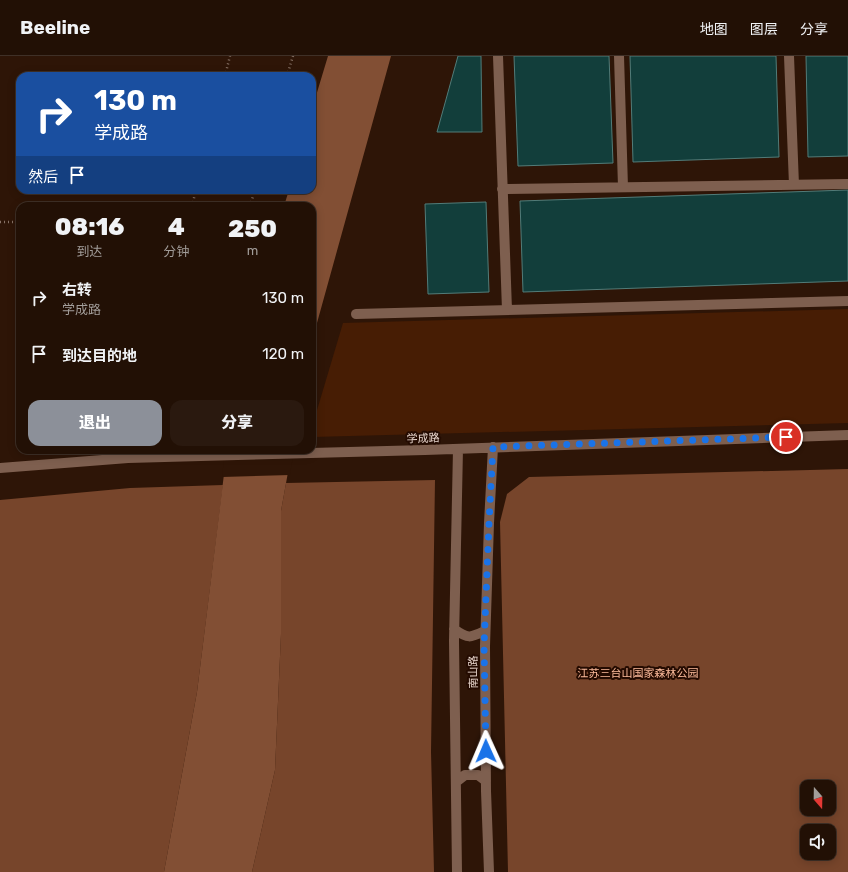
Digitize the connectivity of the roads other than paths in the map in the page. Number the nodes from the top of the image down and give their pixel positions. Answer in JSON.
{"nodes":[{"id":1,"x":498,"y":56,"type":"edge"},
{"id":2,"x":619,"y":56,"type":"edge"},
{"id":3,"x":789,"y":56,"type":"edge"},
{"id":4,"x":848,"y":184,"type":"edge"},
{"id":5,"x":794,"y":185,"type":"junction"},
{"id":6,"x":623,"y":187,"type":"junction"},
{"id":7,"x":502,"y":189,"type":"junction"},
{"id":8,"x":848,"y":301,"type":"edge"},
{"id":9,"x":507,"y":310,"type":"junction"},
{"id":10,"x":356,"y":314,"type":"dead end"},
{"id":11,"x":848,"y":435,"type":"edge"},
{"id":12,"x":493,"y":447,"type":"junction"},
{"id":13,"x":458,"y":449,"type":"junction"},
{"id":14,"x":316,"y":453,"type":"edge"},
{"id":15,"x":276,"y":454,"type":"edge"},
{"id":16,"x":0,"y":468,"type":"edge"},
{"id":17,"x":454,"y":629,"type":"junction"},
{"id":18,"x":485,"y":631,"type":"junction"},
{"id":19,"x":486,"y":781,"type":"junction"},
{"id":20,"x":456,"y":782,"type":"junction"},
{"id":21,"x":457,"y":872,"type":"edge"},
{"id":22,"x":489,"y":872,"type":"edge"}],
"edges":[{"from":1,"to":7,"type":"street"},
{"from":2,"to":6,"type":"street"},
{"from":3,"to":5,"type":"street"},
{"from":4,"to":5,"type":"street"},
{"from":5,"to":6,"type":"street"},
{"from":6,"to":7,"type":"street"},
{"from":7,"to":9,"type":"street"},
{"from":8,"to":9,"type":"street"},
{"from":9,"to":10,"type":"street"},
{"from":11,"to":12,"type":"street","name":"学成路"},
{"from":12,"to":13,"type":"street","name":"学成路"},
{"from":12,"to":18,"type":"street","name":"南山路"},
{"from":13,"to":14,"type":"street","name":"学成路"},
{"from":13,"to":17,"type":"street","name":"南山路"},
{"from":15,"to":16,"type":"street","name":"学成路"},
{"from":17,"to":18,"type":"street"},
{"from":17,"to":20,"type":"street","name":"南山路"},
{"from":18,"to":19,"type":"street","name":"南山路"},
{"from":19,"to":20,"type":"street"},
{"from":19,"to":22,"type":"street","name":"南山路"},
{"from":20,"to":21,"type":"street","name":"南山路"}]}
